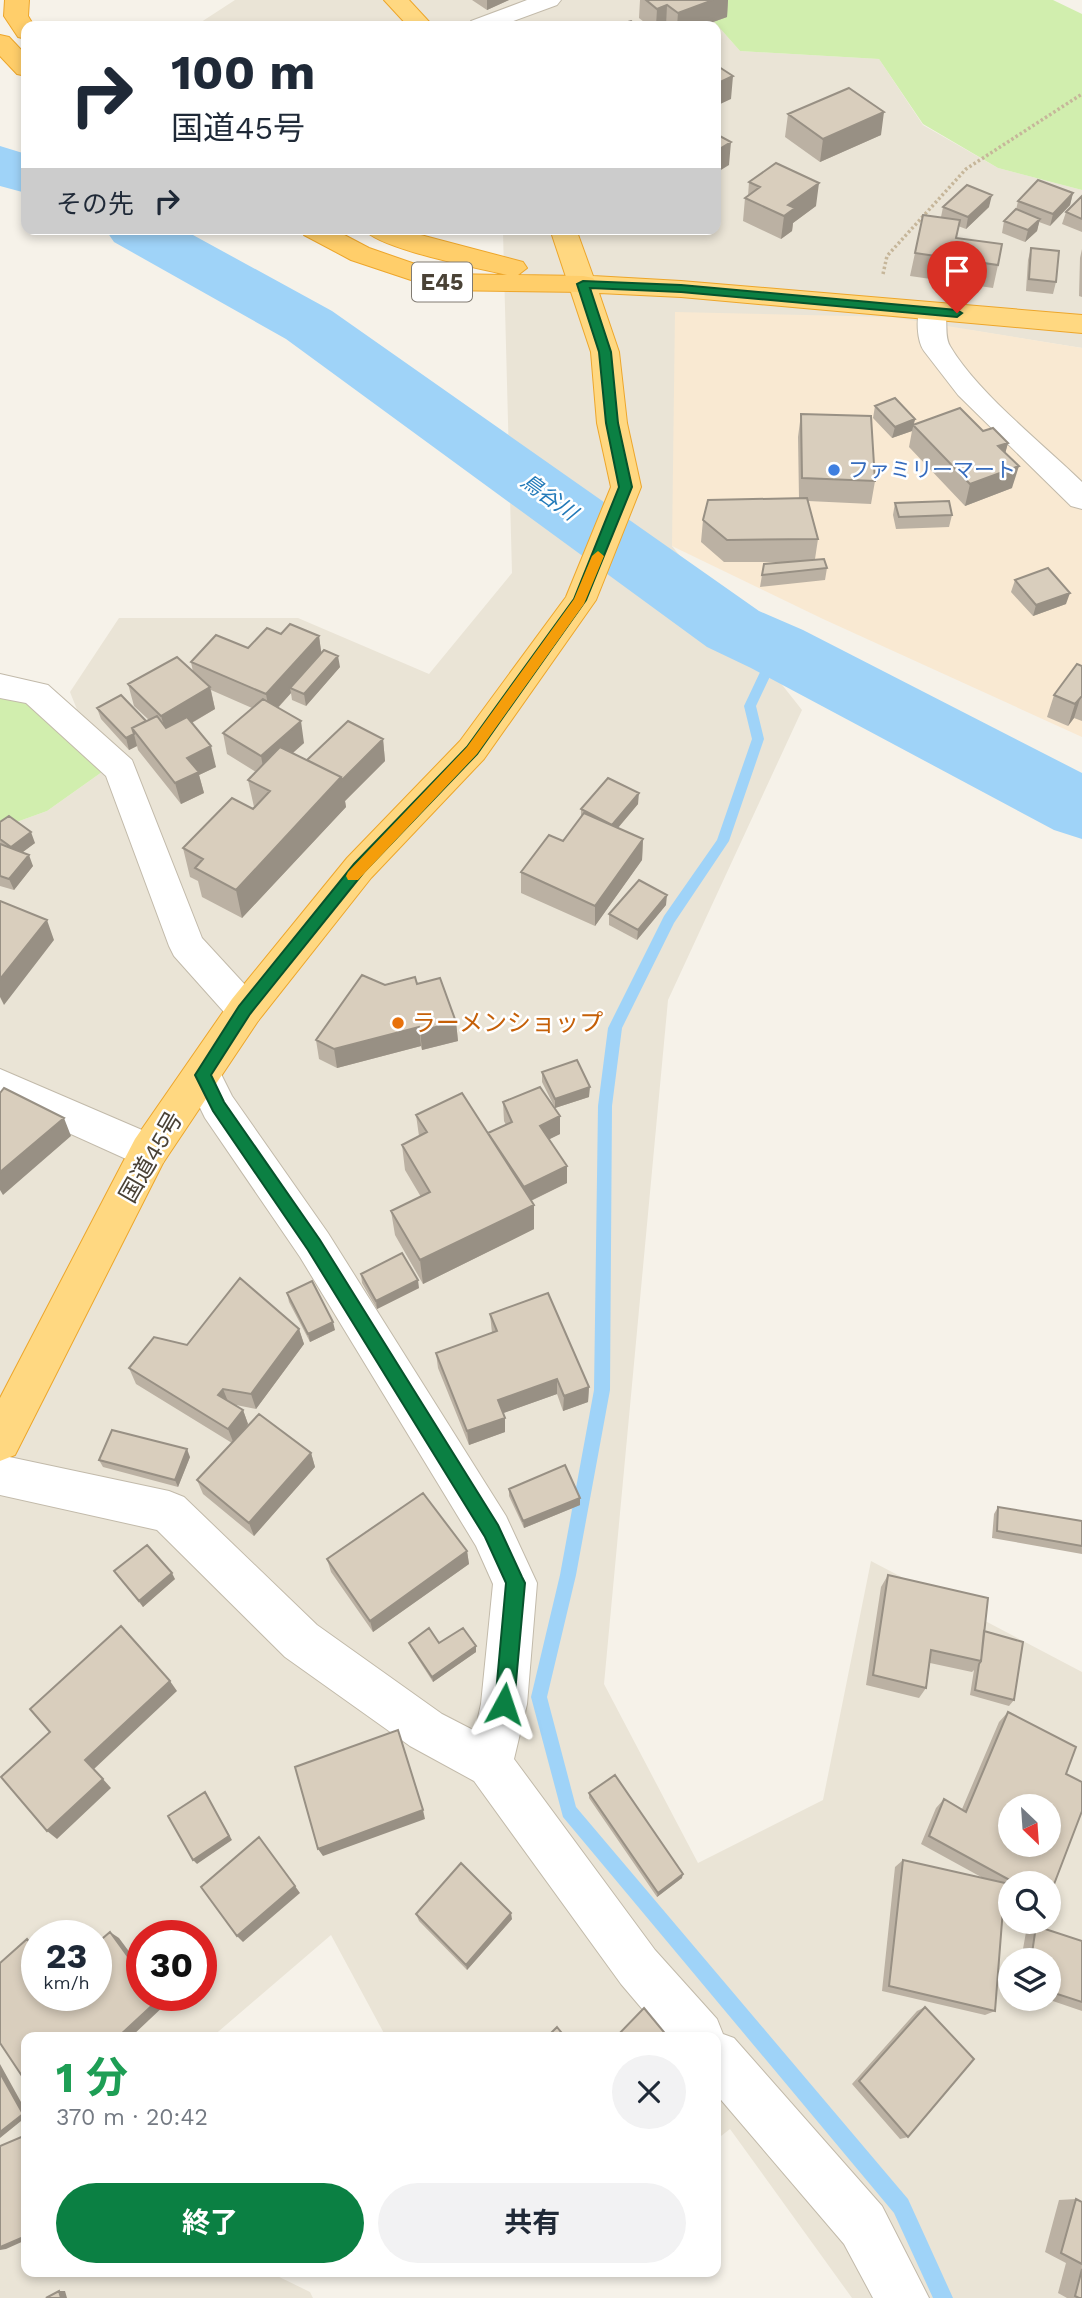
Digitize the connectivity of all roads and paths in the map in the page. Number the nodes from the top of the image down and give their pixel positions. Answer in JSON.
{"nodes":[{"id":1,"x":17,"y":0,"type":"edge"},
{"id":2,"x":396,"y":0,"type":"edge"},
{"id":3,"x":549,"y":0,"type":"edge"},
{"id":4,"x":416,"y":21,"type":"edge"},
{"id":5,"x":492,"y":21,"type":"edge"},
{"id":6,"x":21,"y":24,"type":"edge"},
{"id":7,"x":0,"y":42,"type":"edge"},
{"id":8,"x":21,"y":64,"type":"edge"},
{"id":9,"x":1082,"y":94,"type":"edge"},
{"id":10,"x":324,"y":235,"type":"edge"},
{"id":11,"x":389,"y":235,"type":"edge"},
{"id":12,"x":565,"y":235,"type":"edge"},
{"id":13,"x":583,"y":284,"type":"junction"},
{"id":14,"x":876,"y":306,"type":"junction"},
{"id":15,"x":932,"y":311,"type":"junction"},
{"id":16,"x":1082,"y":324,"type":"edge"},
{"id":17,"x":1082,"y":499,"type":"edge"},
{"id":18,"x":0,"y":686,"type":"edge"},
{"id":19,"x":245,"y":1010,"type":"junction"},
{"id":20,"x":202,"y":1075,"type":"junction"},
{"id":21,"x":0,"y":1086,"type":"edge"},
{"id":22,"x":149,"y":1151,"type":"junction"},
{"id":23,"x":0,"y":1441,"type":"edge"},
{"id":24,"x":0,"y":1475,"type":"edge"},
{"id":25,"x":490,"y":1765,"type":"junction"},
{"id":26,"x":695,"y":2032,"type":"edge"},
{"id":27,"x":721,"y":2062,"type":"edge"},
{"id":28,"x":902,"y":2298,"type":"edge"}],
"edges":[{"from":1,"to":6,"type":"highway"},
{"from":2,"to":4,"type":"highway"},
{"from":3,"to":5,"type":"street"},
{"from":7,"to":8,"type":"highway"},
{"from":9,"to":14,"type":"path"},
{"from":10,"to":13,"type":"highway","number":"E45"},
{"from":11,"to":13,"type":"highway","number":"E45"},
{"from":12,"to":13,"type":"highway","name":"国道45号"},
{"from":13,"to":14,"type":"highway"},
{"from":13,"to":19,"type":"highway","name":"国道45号"},
{"from":14,"to":15,"type":"highway"},
{"from":15,"to":16,"type":"highway"},
{"from":15,"to":17,"type":"street"},
{"from":18,"to":19,"type":"street"},
{"from":19,"to":20,"type":"highway","name":"国道45号"},
{"from":20,"to":22,"type":"highway","name":"国道45号"},
{"from":20,"to":25,"type":"street"},
{"from":21,"to":22,"type":"street"},
{"from":22,"to":23,"type":"highway","name":"国道45号"},
{"from":24,"to":25,"type":"street"},
{"from":25,"to":26,"type":"street"},
{"from":27,"to":28,"type":"street"}]}
